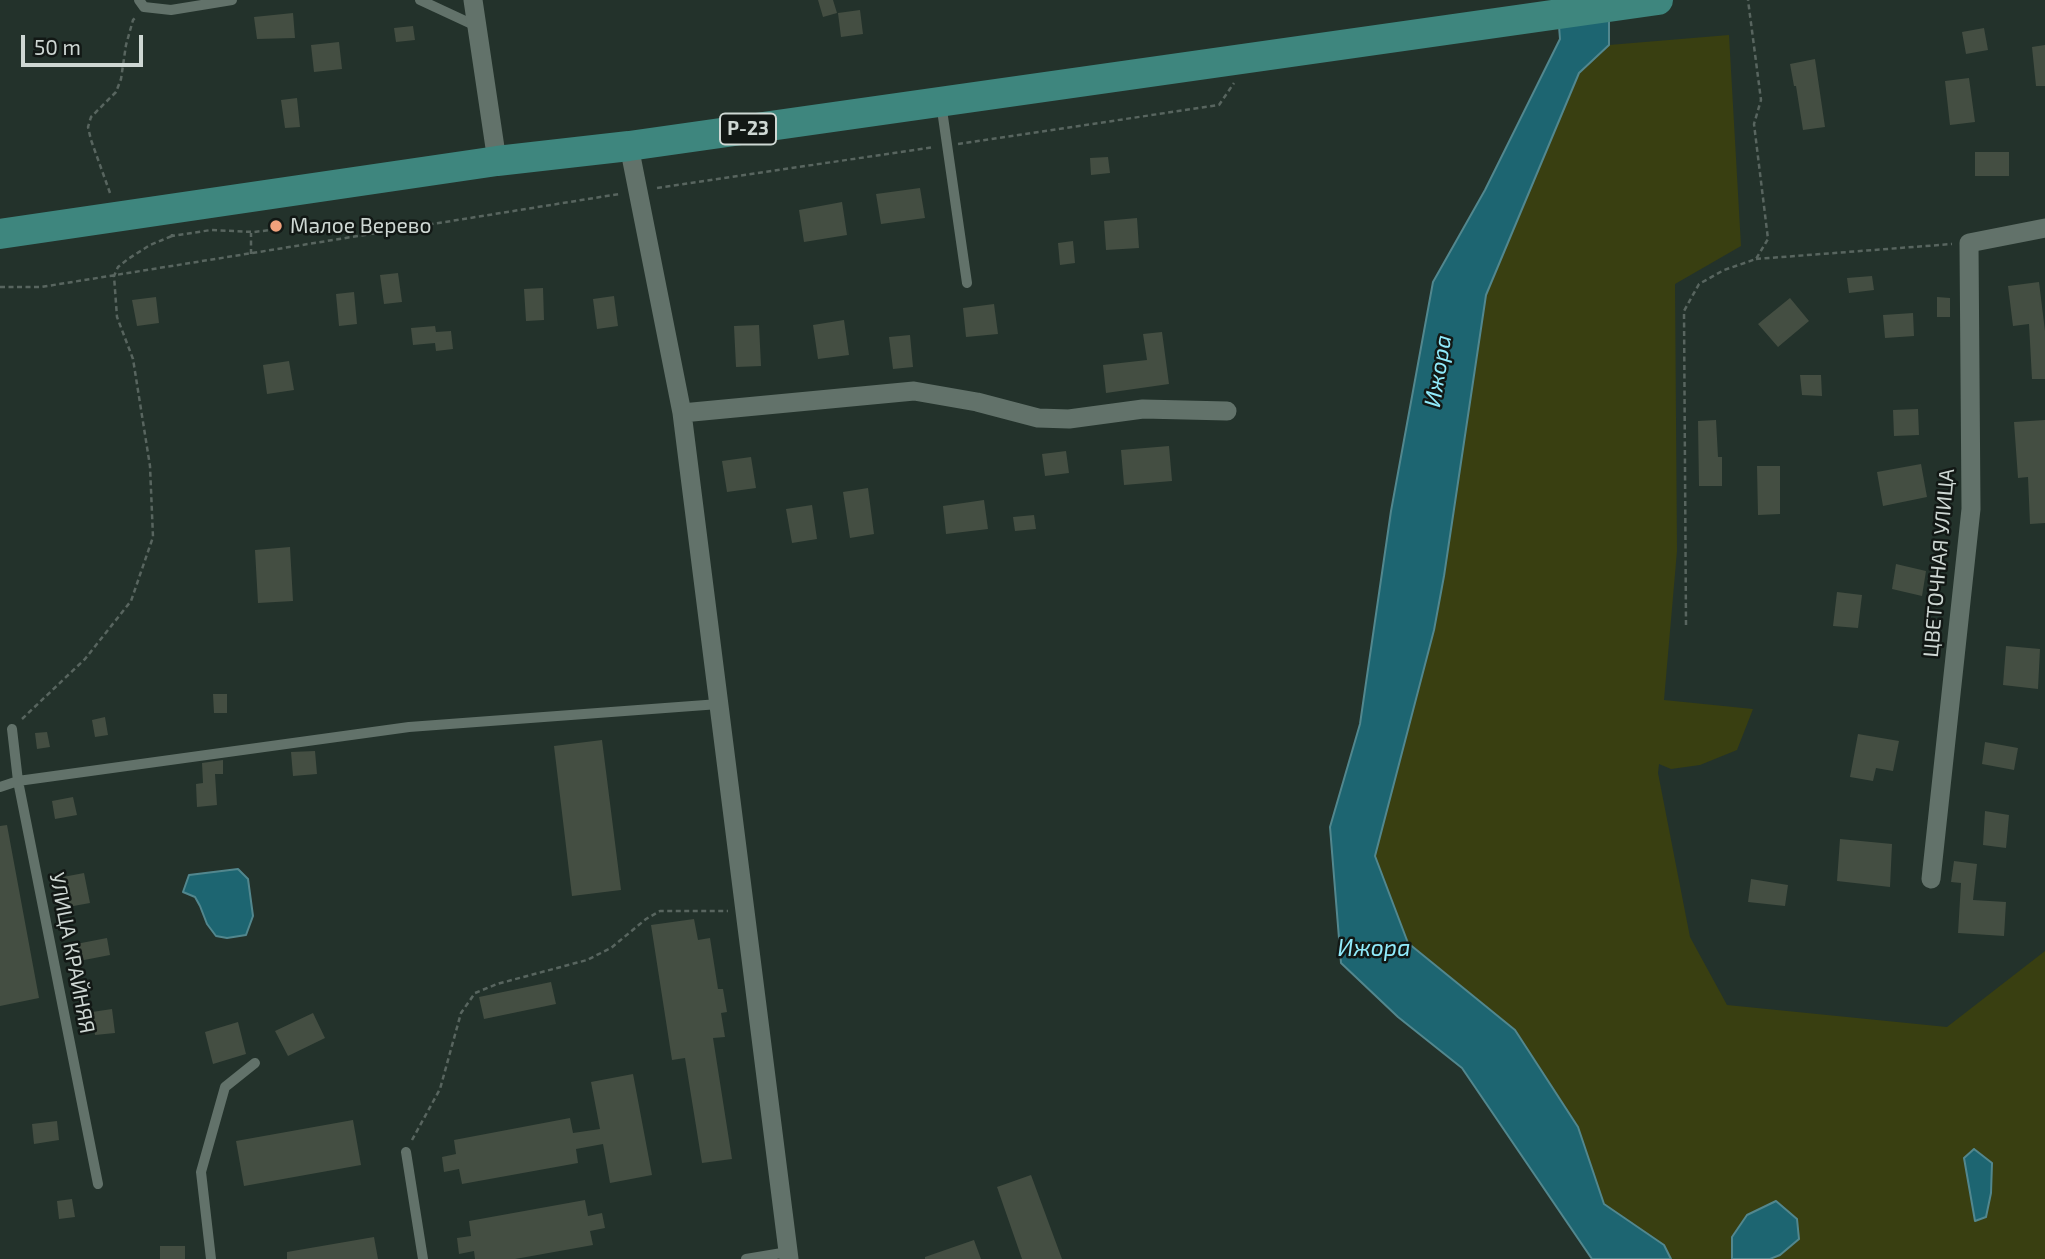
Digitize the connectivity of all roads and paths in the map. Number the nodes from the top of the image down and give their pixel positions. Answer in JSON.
{"nodes":[{"id":1,"x":232,"y":0,"type":"edge"},
{"id":2,"x":420,"y":0,"type":"edge"},
{"id":3,"x":473,"y":0,"type":"edge"},
{"id":4,"x":1655,"y":0,"type":"edge"},
{"id":5,"x":1748,"y":0,"type":"edge"},
{"id":6,"x":141,"y":4,"type":"edge"},
{"id":7,"x":477,"y":27,"type":"junction"},
{"id":8,"x":941,"y":102,"type":"junction"},
{"id":9,"x":629,"y":146,"type":"junction"},
{"id":10,"x":497,"y":161,"type":"junction"},
{"id":11,"x":640,"y":191,"type":"junction"},
{"id":12,"x":113,"y":196,"type":"dead end"},
{"id":13,"x":2045,"y":228,"type":"edge"},
{"id":14,"x":251,"y":232,"type":"dead end"},
{"id":15,"x":0,"y":234,"type":"edge"},
{"id":16,"x":172,"y":236,"type":"dead end"},
{"id":17,"x":1969,"y":243,"type":"junction"},
{"id":18,"x":251,"y":254,"type":"junction"},
{"id":19,"x":1756,"y":259,"type":"junction"},
{"id":20,"x":114,"y":276,"type":"junction"},
{"id":21,"x":967,"y":283,"type":"dead end"},
{"id":22,"x":0,"y":287,"type":"edge"},
{"id":23,"x":1227,"y":411,"type":"dead end"},
{"id":24,"x":682,"y":412,"type":"junction"},
{"id":25,"x":1686,"y":625,"type":"dead end"},
{"id":26,"x":719,"y":704,"type":"junction"},
{"id":27,"x":12,"y":729,"type":"joint"},
{"id":28,"x":18,"y":781,"type":"junction"},
{"id":29,"x":0,"y":787,"type":"edge"},
{"id":30,"x":1931,"y":879,"type":"dead end"},
{"id":31,"x":745,"y":911,"type":"junction"},
{"id":32,"x":256,"y":1063,"type":"dead end"},
{"id":33,"x":406,"y":1152,"type":"joint"},
{"id":34,"x":99,"y":1184,"type":"dead end"},
{"id":35,"x":788,"y":1255,"type":"edge"},
{"id":36,"x":211,"y":1259,"type":"edge"},
{"id":37,"x":423,"y":1259,"type":"edge"},
{"id":38,"x":746,"y":1259,"type":"edge"}],
"edges":[{"from":1,"to":6,"type":"lane"},
{"from":2,"to":7,"type":"lane"},
{"from":3,"to":7,"type":"street"},
{"from":4,"to":8,"type":"main road","number":"Р-23"},
{"from":5,"to":19,"type":"path"},
{"from":6,"to":12,"type":"path"},
{"from":7,"to":10,"type":"street"},
{"from":8,"to":9,"type":"main road","number":"Р-23"},
{"from":8,"to":21,"type":"lane"},
{"from":9,"to":10,"type":"main road","number":"Р-23"},
{"from":9,"to":11,"type":"street"},
{"from":10,"to":15,"type":"main road","number":"Р-23"},
{"from":11,"to":18,"type":"path"},
{"from":11,"to":24,"type":"street"},
{"from":13,"to":17,"type":"street"},
{"from":14,"to":18,"type":"path"},
{"from":16,"to":20,"type":"path"},
{"from":17,"to":19,"type":"path"},
{"from":17,"to":30,"type":"street","name":"ЦВЕТОЧНАЯ УЛИЦА"},
{"from":18,"to":20,"type":"path"},
{"from":19,"to":25,"type":"path"},
{"from":20,"to":22,"type":"path"},
{"from":20,"to":27,"type":"path"},
{"from":23,"to":24,"type":"street"},
{"from":24,"to":26,"type":"street"},
{"from":26,"to":28,"type":"lane"},
{"from":26,"to":31,"type":"street"},
{"from":27,"to":28,"type":"lane","name":"УЛИЦА КРАЙНЯЯ"},
{"from":28,"to":29,"type":"lane"},
{"from":28,"to":34,"type":"lane","name":"УЛИЦА КРАЙНЯЯ"},
{"from":31,"to":33,"type":"path"},
{"from":31,"to":35,"type":"street"},
{"from":32,"to":36,"type":"lane"},
{"from":33,"to":37,"type":"lane"},
{"from":35,"to":38,"type":"lane"}]}
